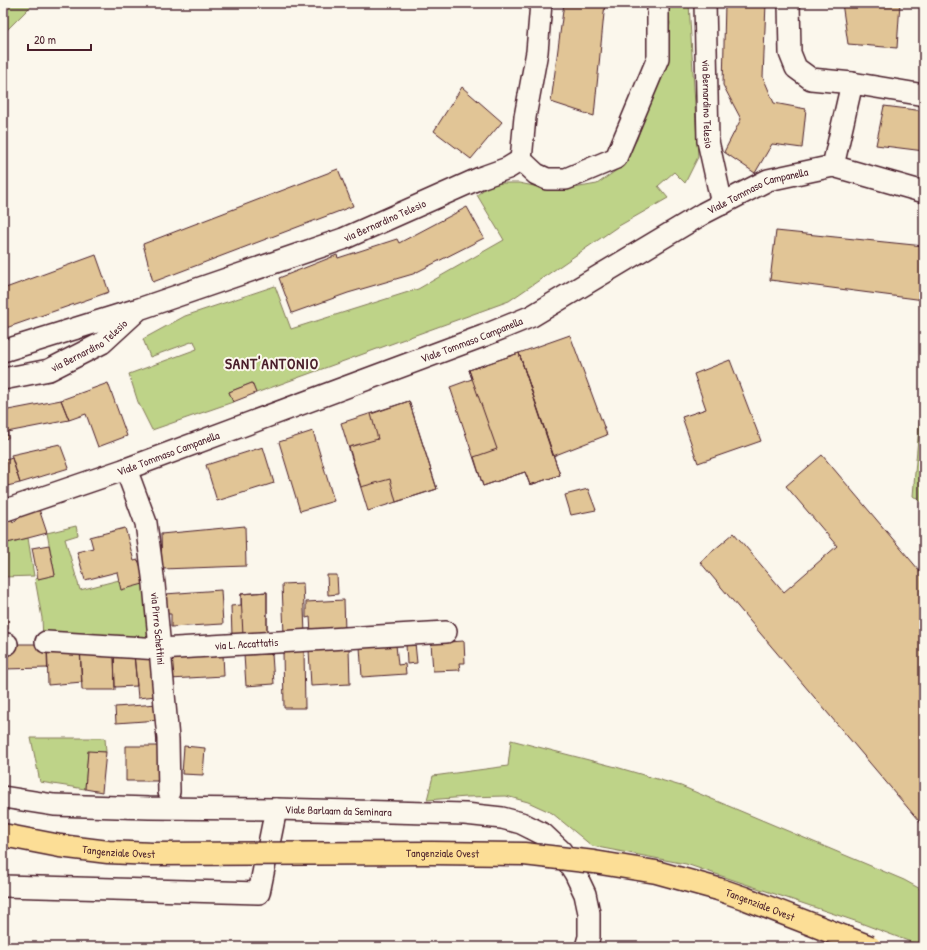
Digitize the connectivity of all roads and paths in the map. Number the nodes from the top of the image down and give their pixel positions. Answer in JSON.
{"nodes":[{"id":1,"x":541,"y":3,"type":"edge"},
{"id":2,"x":658,"y":3,"type":"edge"},
{"id":3,"x":705,"y":3,"type":"edge"},
{"id":4,"x":789,"y":3,"type":"edge"},
{"id":5,"x":852,"y":83,"type":"junction"},
{"id":6,"x":924,"y":96,"type":"edge"},
{"id":7,"x":521,"y":160,"type":"junction"},
{"id":8,"x":833,"y":166,"type":"junction"},
{"id":9,"x":924,"y":192,"type":"edge"},
{"id":10,"x":722,"y":204,"type":"junction"},
{"id":11,"x":139,"y":309,"type":"junction"},
{"id":12,"x":3,"y":350,"type":"edge"},
{"id":13,"x":3,"y":379,"type":"edge"},
{"id":14,"x":126,"y":469,"type":"junction"},
{"id":15,"x":4,"y":511,"type":"edge"},
{"id":16,"x":446,"y":632,"type":"dead end"},
{"id":17,"x":46,"y":642,"type":"dead end"},
{"id":18,"x":160,"y":649,"type":"junction"},
{"id":19,"x":169,"y":792,"type":"dead end"},
{"id":20,"x":3,"y":797,"type":"edge"},
{"id":21,"x":276,"y":809,"type":"junction"},
{"id":22,"x":3,"y":835,"type":"edge"},
{"id":23,"x":3,"y":886,"type":"edge"},
{"id":24,"x":586,"y":947,"type":"edge"},
{"id":25,"x":870,"y":947,"type":"edge"}],
"edges":[{"from":1,"to":7,"type":"street"},
{"from":2,"to":7,"type":"street"},
{"from":3,"to":10,"type":"street","name":"via Bernardino Telesio"},
{"from":4,"to":5,"type":"street"},
{"from":5,"to":6,"type":"street"},
{"from":5,"to":8,"type":"street"},
{"from":7,"to":11,"type":"street","name":"via Bernardino Telesio"},
{"from":8,"to":9,"type":"street","name":"Viale Tommaso Campanella"},
{"from":8,"to":10,"type":"street","name":"Viale Tommaso Campanella"},
{"from":10,"to":14,"type":"street","name":"Viale Tommaso Campanella"},
{"from":11,"to":12,"type":"street"},
{"from":11,"to":13,"type":"street","name":"via Bernardino Telesio"},
{"from":14,"to":15,"type":"street","name":"Viale Tommaso Campanella"},
{"from":14,"to":18,"type":"street","name":"via Pirro Schettini"},
{"from":16,"to":18,"type":"street","name":"via L. Accattatis"},
{"from":17,"to":18,"type":"street","name":"via L. Accattatis"},
{"from":18,"to":19,"type":"street","name":"via Pirro Schettini"},
{"from":20,"to":21,"type":"street","name":"Viale Barlaam da Seminara"},
{"from":21,"to":23,"type":"street"},
{"from":21,"to":24,"type":"street","name":"Viale Barlaam da Seminara"},
{"from":22,"to":25,"type":"highway","name":"Tangenziale Ovest","bridge":true}]}
